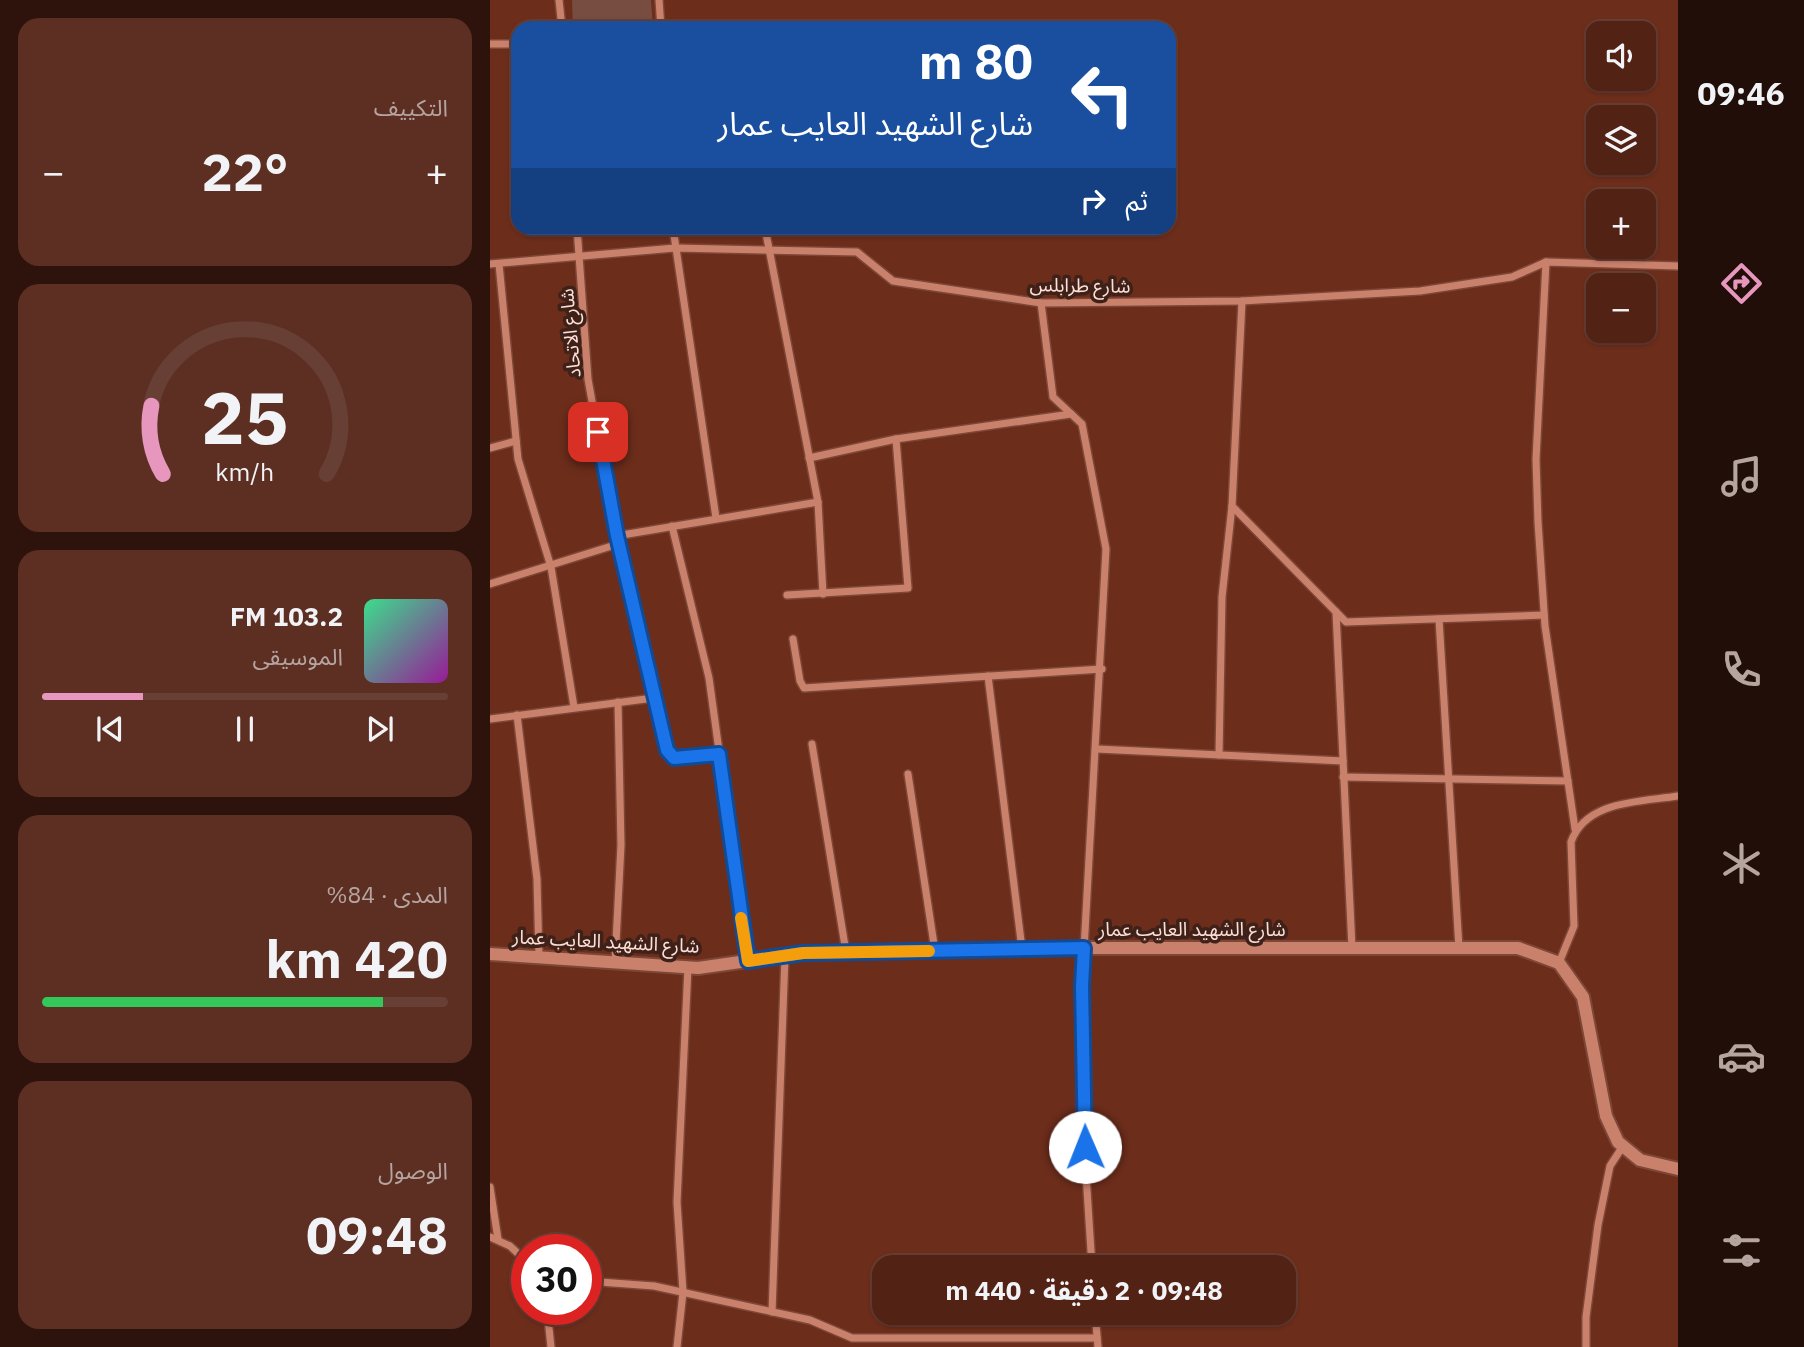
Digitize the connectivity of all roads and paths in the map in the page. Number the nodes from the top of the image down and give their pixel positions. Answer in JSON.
{"nodes":[{"id":1,"x":559,"y":0,"type":"edge"},
{"id":2,"x":659,"y":0,"type":"edge"},
{"id":3,"x":561,"y":21,"type":"edge"},
{"id":4,"x":660,"y":21,"type":"edge"},
{"id":5,"x":490,"y":44,"type":"edge"},
{"id":6,"x":511,"y":44,"type":"edge"},
{"id":7,"x":578,"y":235,"type":"edge"},
{"id":8,"x":674,"y":235,"type":"edge"},
{"id":9,"x":766,"y":235,"type":"edge"},
{"id":10,"x":675,"y":248,"type":"junction"},
{"id":11,"x":768,"y":250,"type":"junction"},
{"id":12,"x":579,"y":255,"type":"junction"},
{"id":13,"x":1546,"y":262,"type":"junction"},
{"id":14,"x":490,"y":264,"type":"edge"},
{"id":15,"x":499,"y":264,"type":"junction"},
{"id":16,"x":1678,"y":266,"type":"edge"},
{"id":17,"x":1242,"y":301,"type":"junction"},
{"id":18,"x":1041,"y":303,"type":"junction"},
{"id":19,"x":1072,"y":414,"type":"junction"},
{"id":20,"x":896,"y":439,"type":"junction"},
{"id":21,"x":516,"y":441,"type":"junction"},
{"id":22,"x":490,"y":448,"type":"edge"},
{"id":23,"x":809,"y":458,"type":"junction"},
{"id":24,"x":818,"y":502,"type":"junction"},
{"id":25,"x":1232,"y":506,"type":"junction"},
{"id":26,"x":716,"y":518,"type":"junction"},
{"id":27,"x":672,"y":526,"type":"junction"},
{"id":28,"x":617,"y":540,"type":"junction"},
{"id":29,"x":551,"y":568,"type":"junction"},
{"id":30,"x":490,"y":584,"type":"edge"},
{"id":31,"x":823,"y":594,"type":"junction"},
{"id":32,"x":787,"y":595,"type":"dead end"},
{"id":33,"x":1336,"y":612,"type":"junction"},
{"id":34,"x":1544,"y":615,"type":"junction"},
{"id":35,"x":1439,"y":619,"type":"junction"},
{"id":36,"x":793,"y":639,"type":"dead end"},
{"id":37,"x":1102,"y":668,"type":"junction"},
{"id":38,"x":988,"y":676,"type":"junction"},
{"id":39,"x":654,"y":698,"type":"junction"},
{"id":40,"x":618,"y":702,"type":"junction"},
{"id":41,"x":574,"y":707,"type":"junction"},
{"id":42,"x":517,"y":715,"type":"junction"},
{"id":43,"x":490,"y":719,"type":"edge"},
{"id":44,"x":812,"y":744,"type":"dead end"},
{"id":45,"x":1097,"y":749,"type":"junction"},
{"id":46,"x":719,"y":754,"type":"junction"},
{"id":47,"x":1219,"y":755,"type":"junction"},
{"id":48,"x":1343,"y":761,"type":"junction"},
{"id":49,"x":908,"y":774,"type":"dead end"},
{"id":50,"x":1343,"y":777,"type":"junction"},
{"id":51,"x":1449,"y":779,"type":"junction"},
{"id":52,"x":1568,"y":780,"type":"junction"},
{"id":53,"x":1678,"y":796,"type":"edge"},
{"id":54,"x":1576,"y":829,"type":"junction"},
{"id":55,"x":1084,"y":948,"type":"junction"},
{"id":56,"x":1352,"y":948,"type":"junction"},
{"id":57,"x":1460,"y":948,"type":"junction"},
{"id":58,"x":1023,"y":949,"type":"junction"},
{"id":59,"x":935,"y":951,"type":"junction"},
{"id":60,"x":846,"y":952,"type":"junction"},
{"id":61,"x":490,"y":954,"type":"edge"},
{"id":62,"x":785,"y":956,"type":"junction"},
{"id":63,"x":539,"y":958,"type":"junction"},
{"id":64,"x":748,"y":961,"type":"junction"},
{"id":65,"x":615,"y":962,"type":"junction"},
{"id":66,"x":1559,"y":963,"type":"junction"},
{"id":67,"x":688,"y":967,"type":"junction"},
{"id":68,"x":1623,"y":1146,"type":"junction"},
{"id":69,"x":1678,"y":1169,"type":"edge"},
{"id":70,"x":490,"y":1186,"type":"edge"},
{"id":71,"x":494,"y":1238,"type":"edge"},
{"id":72,"x":511,"y":1250,"type":"edge"},
{"id":73,"x":1091,"y":1255,"type":"edge"},
{"id":74,"x":602,"y":1281,"type":"edge"},
{"id":75,"x":683,"y":1292,"type":"junction"},
{"id":76,"x":772,"y":1312,"type":"junction"},
{"id":77,"x":549,"y":1325,"type":"edge"},
{"id":78,"x":1096,"y":1325,"type":"edge"},
{"id":79,"x":852,"y":1338,"type":"junction"},
{"id":80,"x":1098,"y":1343,"type":"edge"},
{"id":81,"x":551,"y":1347,"type":"edge"},
{"id":82,"x":677,"y":1347,"type":"edge"},
{"id":83,"x":851,"y":1347,"type":"edge"},
{"id":84,"x":1586,"y":1347,"type":"edge"}],
"edges":[{"from":1,"to":3,"type":"street"},
{"from":2,"to":4,"type":"street"},
{"from":5,"to":6,"type":"street"},
{"from":7,"to":12,"type":"street","name":"شارع الاتحاد"},
{"from":8,"to":10,"type":"street"},
{"from":9,"to":11,"type":"street"},
{"from":10,"to":11,"type":"street","name":"شارع طرابلس"},
{"from":10,"to":12,"type":"street","name":"شارع طرابلس"},
{"from":10,"to":26,"type":"street"},
{"from":11,"to":18,"type":"street","name":"شارع طرابلس"},
{"from":11,"to":23,"type":"street"},
{"from":12,"to":15,"type":"street","name":"شارع طرابلس"},
{"from":12,"to":28,"type":"street","name":"شارع الاتحاد"},
{"from":13,"to":16,"type":"street","name":"شارع طرابلس"},
{"from":13,"to":17,"type":"street","name":"شارع طرابلس"},
{"from":13,"to":34,"type":"street"},
{"from":14,"to":15,"type":"street","name":"شارع طرابلس"},
{"from":15,"to":21,"type":"street"},
{"from":17,"to":18,"type":"street","name":"شارع طرابلس"},
{"from":17,"to":25,"type":"street"},
{"from":18,"to":19,"type":"street"},
{"from":19,"to":20,"type":"street"},
{"from":19,"to":37,"type":"street"},
{"from":20,"to":23,"type":"street"},
{"from":20,"to":31,"type":"street"},
{"from":21,"to":22,"type":"street"},
{"from":21,"to":29,"type":"street"},
{"from":23,"to":24,"type":"street"},
{"from":24,"to":26,"type":"street"},
{"from":24,"to":31,"type":"street"},
{"from":25,"to":33,"type":"street"},
{"from":25,"to":47,"type":"street"},
{"from":26,"to":27,"type":"street"},
{"from":27,"to":28,"type":"street"},
{"from":27,"to":46,"type":"street"},
{"from":28,"to":29,"type":"street"},
{"from":28,"to":39,"type":"street","name":"شارع الاتحاد"},
{"from":29,"to":30,"type":"street"},
{"from":29,"to":41,"type":"street"},
{"from":31,"to":32,"type":"street"},
{"from":33,"to":35,"type":"street"},
{"from":33,"to":48,"type":"street"},
{"from":34,"to":35,"type":"street"},
{"from":34,"to":52,"type":"street"},
{"from":35,"to":51,"type":"street"},
{"from":36,"to":38,"type":"street"},
{"from":37,"to":38,"type":"street"},
{"from":37,"to":45,"type":"street"},
{"from":38,"to":58,"type":"street"},
{"from":39,"to":40,"type":"street"},
{"from":39,"to":46,"type":"street","name":"شارع الاتحاد"},
{"from":40,"to":41,"type":"street"},
{"from":40,"to":65,"type":"street"},
{"from":41,"to":42,"type":"street"},
{"from":42,"to":43,"type":"street"},
{"from":42,"to":63,"type":"street"},
{"from":44,"to":60,"type":"street"},
{"from":45,"to":47,"type":"street"},
{"from":45,"to":55,"type":"street"},
{"from":46,"to":64,"type":"street"},
{"from":47,"to":48,"type":"street"},
{"from":48,"to":50,"type":"street"},
{"from":49,"to":59,"type":"street"},
{"from":50,"to":51,"type":"street"},
{"from":50,"to":56,"type":"street"},
{"from":51,"to":52,"type":"street"},
{"from":51,"to":57,"type":"street"},
{"from":52,"to":54,"type":"street"},
{"from":53,"to":54,"type":"street"},
{"from":54,"to":66,"type":"street"},
{"from":55,"to":56,"type":"street","name":"شارع الشهيد العايب عمار"},
{"from":55,"to":58,"type":"street","name":"شارع الشهيد العايب عمار"},
{"from":55,"to":73,"type":"street"},
{"from":56,"to":57,"type":"street","name":"شارع الشهيد العايب عمار"},
{"from":57,"to":66,"type":"street","name":"شارع الشهيد العايب عمار"},
{"from":58,"to":59,"type":"street","name":"شارع الشهيد العايب عمار"},
{"from":59,"to":60,"type":"street","name":"شارع الشهيد العايب عمار"},
{"from":60,"to":62,"type":"street","name":"شارع الشهيد العايب عمار"},
{"from":61,"to":63,"type":"street","name":"شارع الشهيد العايب عمار"},
{"from":62,"to":64,"type":"street","name":"شارع الشهيد العايب عمار"},
{"from":62,"to":76,"type":"street"},
{"from":63,"to":65,"type":"street","name":"شارع الشهيد العايب عمار"},
{"from":64,"to":67,"type":"street","name":"شارع الشهيد العايب عمار"},
{"from":65,"to":67,"type":"street","name":"شارع الشهيد العايب عمار"},
{"from":66,"to":68,"type":"street"},
{"from":67,"to":75,"type":"street"},
{"from":68,"to":69,"type":"street"},
{"from":68,"to":84,"type":"street"},
{"from":70,"to":71,"type":"street"},
{"from":71,"to":72,"type":"street"},
{"from":74,"to":75,"type":"street"},
{"from":75,"to":76,"type":"street"},
{"from":75,"to":82,"type":"street"},
{"from":76,"to":79,"type":"street"},
{"from":77,"to":81,"type":"street"},
{"from":78,"to":80,"type":"street"},
{"from":79,"to":80,"type":"street"},
{"from":79,"to":83,"type":"street"}]}
